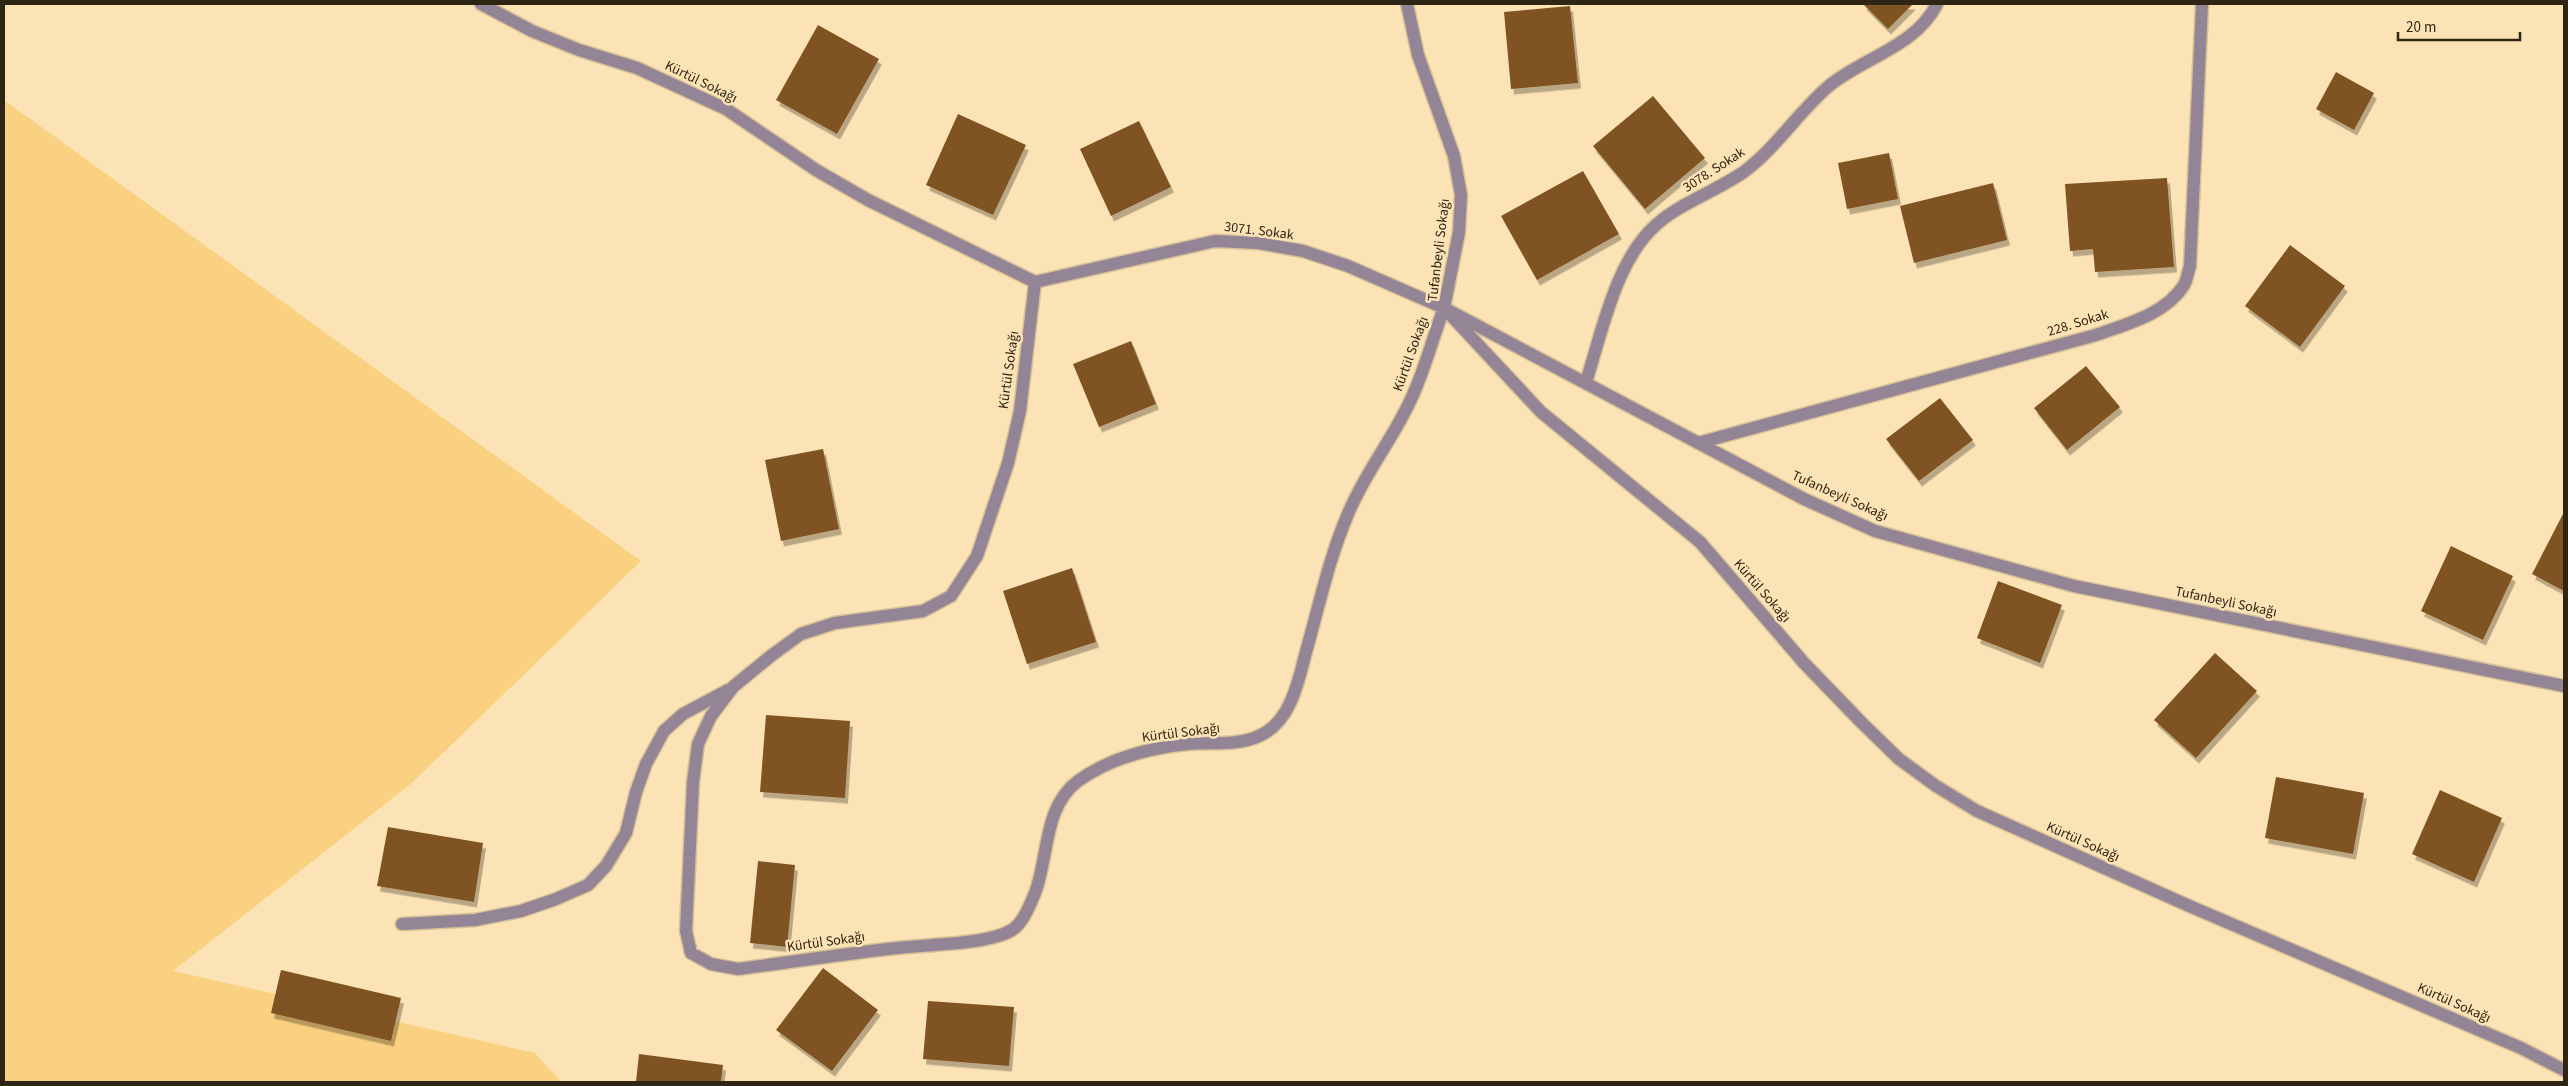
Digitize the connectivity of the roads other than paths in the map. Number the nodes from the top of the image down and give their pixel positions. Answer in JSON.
{"nodes":[{"id":1,"x":481,"y":4,"type":"edge"},
{"id":2,"x":1407,"y":4,"type":"edge"},
{"id":3,"x":1937,"y":4,"type":"edge"},
{"id":4,"x":2202,"y":4,"type":"edge"},
{"id":5,"x":1035,"y":282,"type":"junction"},
{"id":6,"x":1444,"y":308,"type":"junction"},
{"id":7,"x":1586,"y":382,"type":"junction"},
{"id":8,"x":1698,"y":443,"type":"junction"},
{"id":9,"x":2564,"y":686,"type":"edge"},
{"id":10,"x":733,"y":687,"type":"junction"},
{"id":11,"x":402,"y":924,"type":"dead end"},
{"id":12,"x":2564,"y":1070,"type":"edge"}],
"edges":[{"from":1,"to":5,"type":"street","name":"Kürtül Sokağı"},
{"from":2,"to":6,"type":"street","name":"Tufanbeyli Sokağı"},
{"from":3,"to":7,"type":"street","name":"3078. Sokak"},
{"from":4,"to":8,"type":"street","name":"228. Sokak"},
{"from":5,"to":6,"type":"street","name":"3071. Sokak"},
{"from":5,"to":10,"type":"street","name":"Kürtül Sokağı"},
{"from":6,"to":7,"type":"street","name":"Tufanbeyli Sokağı"},
{"from":6,"to":10,"type":"street","name":"Kürtül Sokağı"},
{"from":6,"to":12,"type":"street","name":"Kürtül Sokağı"},
{"from":7,"to":8,"type":"street","name":"Tufanbeyli Sokağı"},
{"from":8,"to":9,"type":"street","name":"Tufanbeyli Sokağı"},
{"from":10,"to":11,"type":"street"}]}
